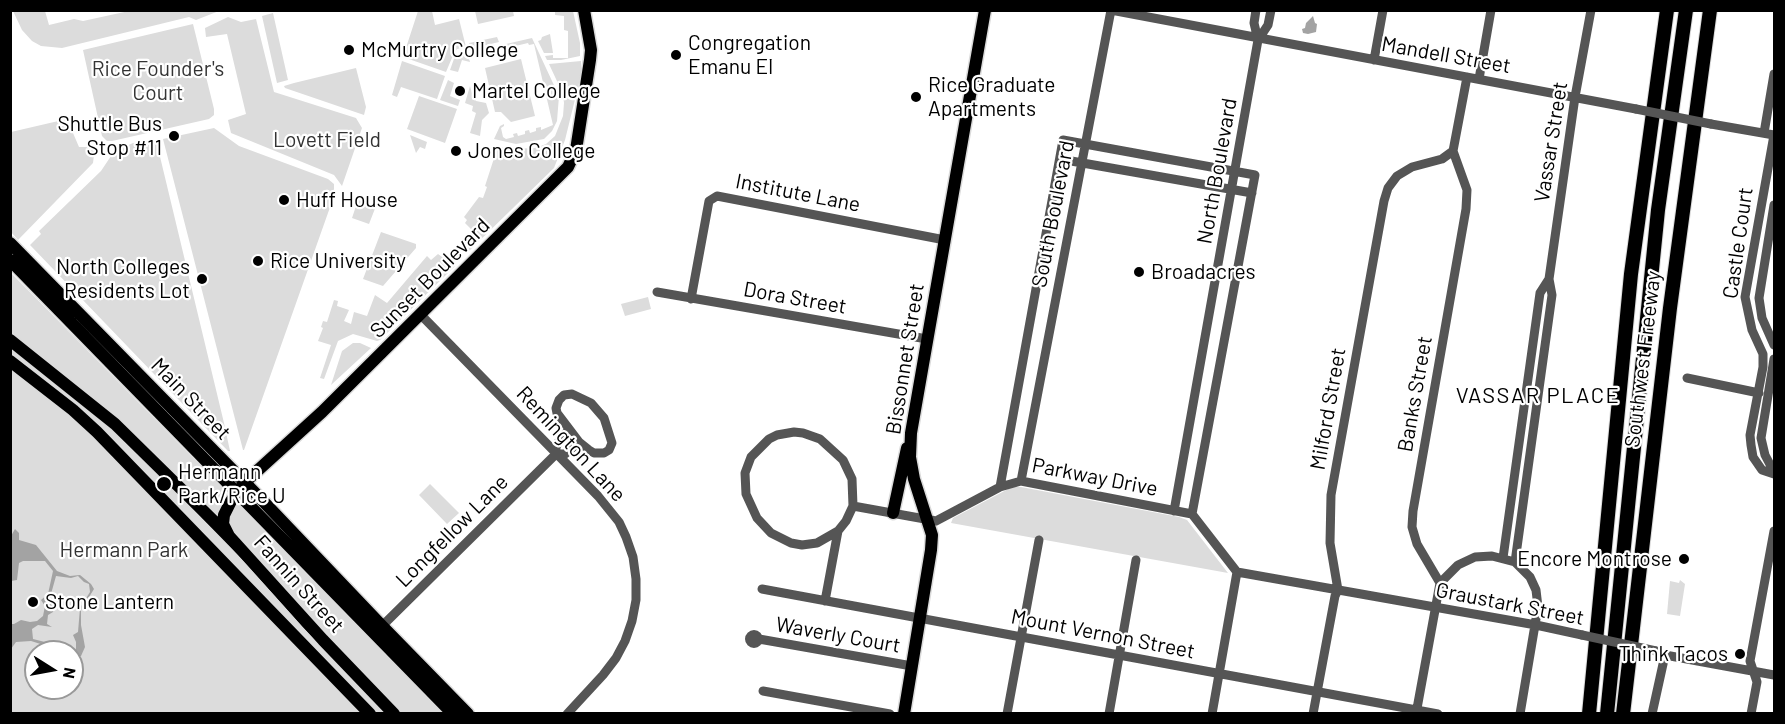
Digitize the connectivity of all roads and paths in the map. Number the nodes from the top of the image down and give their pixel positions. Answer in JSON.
{"nodes":[{"id":1,"x":584,"y":10,"type":"edge"},
{"id":2,"x":985,"y":10,"type":"edge"},
{"id":3,"x":1111,"y":10,"type":"edge"},
{"id":4,"x":1256,"y":10,"type":"edge"},
{"id":5,"x":1271,"y":10,"type":"edge"},
{"id":6,"x":1383,"y":10,"type":"edge"},
{"id":7,"x":1491,"y":10,"type":"edge"},
{"id":8,"x":1591,"y":10,"type":"edge"},
{"id":9,"x":1667,"y":10,"type":"edge"},
{"id":10,"x":1686,"y":10,"type":"edge"},
{"id":11,"x":1710,"y":10,"type":"edge"},
{"id":12,"x":1258,"y":39,"type":"junction"},
{"id":13,"x":1374,"y":60,"type":"junction"},
{"id":14,"x":1774,"y":74,"type":"edge"},
{"id":15,"x":1467,"y":76,"type":"junction"},
{"id":16,"x":1479,"y":79,"type":"junction"},
{"id":17,"x":1575,"y":97,"type":"junction"},
{"id":18,"x":1771,"y":135,"type":"edge"},
{"id":19,"x":1085,"y":144,"type":"junction"},
{"id":20,"x":1453,"y":151,"type":"junction"},
{"id":21,"x":1060,"y":159,"type":"junction"},
{"id":22,"x":1081,"y":163,"type":"junction"},
{"id":23,"x":1235,"y":172,"type":"junction"},
{"id":24,"x":1232,"y":190,"type":"junction"},
{"id":25,"x":1252,"y":193,"type":"junction"},
{"id":26,"x":1774,"y":205,"type":"edge"},
{"id":27,"x":945,"y":240,"type":"junction"},
{"id":28,"x":10,"y":243,"type":"edge"},
{"id":29,"x":10,"y":260,"type":"edge"},
{"id":30,"x":1549,"y":279,"type":"junction"},
{"id":31,"x":657,"y":292,"type":"dead end"},
{"id":32,"x":691,"y":298,"type":"junction"},
{"id":33,"x":420,"y":314,"type":"junction"},
{"id":34,"x":1031,"y":315,"type":"junction"},
{"id":35,"x":1051,"y":319,"type":"junction"},
{"id":36,"x":927,"y":339,"type":"junction"},
{"id":37,"x":10,"y":340,"type":"edge"},
{"id":38,"x":1204,"y":344,"type":"junction"},
{"id":39,"x":1774,"y":345,"type":"edge"},
{"id":40,"x":1223,"y":347,"type":"junction"},
{"id":41,"x":1763,"y":354,"type":"junction"},
{"id":42,"x":1774,"y":357,"type":"edge"},
{"id":43,"x":10,"y":361,"type":"edge"},
{"id":44,"x":1687,"y":378,"type":"dead end"},
{"id":45,"x":1759,"y":393,"type":"junction"},
{"id":46,"x":569,"y":430,"type":"junction"},
{"id":47,"x":911,"y":433,"type":"junction"},
{"id":48,"x":579,"y":442,"type":"junction"},
{"id":49,"x":556,"y":454,"type":"junction"},
{"id":50,"x":1774,"y":473,"type":"edge"},
{"id":51,"x":1021,"y":481,"type":"junction"},
{"id":52,"x":241,"y":487,"type":"junction"},
{"id":53,"x":1000,"y":487,"type":"junction"},
{"id":54,"x":853,"y":506,"type":"junction"},
{"id":55,"x":1174,"y":511,"type":"junction"},
{"id":56,"x":893,"y":513,"type":"junction"},
{"id":57,"x":1192,"y":514,"type":"junction"},
{"id":58,"x":927,"y":519,"type":"junction"},
{"id":59,"x":838,"y":531,"type":"junction"},
{"id":60,"x":1774,"y":531,"type":"edge"},
{"id":61,"x":229,"y":536,"type":"junction"},
{"id":62,"x":1039,"y":540,"type":"dead end"},
{"id":63,"x":1503,"y":558,"type":"junction"},
{"id":64,"x":1137,"y":560,"type":"dead end"},
{"id":65,"x":1515,"y":562,"type":"junction"},
{"id":66,"x":1237,"y":572,"type":"junction"},
{"id":67,"x":1440,"y":583,"type":"junction"},
{"id":68,"x":762,"y":589,"type":"dead end"},
{"id":69,"x":1338,"y":590,"type":"junction"},
{"id":70,"x":825,"y":601,"type":"junction"},
{"id":71,"x":1436,"y":608,"type":"junction"},
{"id":72,"x":920,"y":618,"type":"junction"},
{"id":73,"x":1536,"y":625,"type":"junction"},
{"id":74,"x":378,"y":630,"type":"junction"},
{"id":75,"x":1021,"y":636,"type":"junction"},
{"id":76,"x":759,"y":639,"type":"dead end"},
{"id":77,"x":1661,"y":653,"type":"junction"},
{"id":78,"x":1120,"y":654,"type":"junction"},
{"id":79,"x":912,"y":666,"type":"junction"},
{"id":80,"x":1754,"y":671,"type":"junction"},
{"id":81,"x":1219,"y":674,"type":"junction"},
{"id":82,"x":1774,"y":675,"type":"edge"},
{"id":83,"x":763,"y":691,"type":"dead end"},
{"id":84,"x":1317,"y":692,"type":"junction"},
{"id":85,"x":367,"y":709,"type":"edge"},
{"id":86,"x":1417,"y":711,"type":"edge"},
{"id":87,"x":394,"y":714,"type":"edge"},
{"id":88,"x":453,"y":714,"type":"edge"},
{"id":89,"x":468,"y":714,"type":"edge"},
{"id":90,"x":567,"y":714,"type":"edge"},
{"id":91,"x":890,"y":714,"type":"edge"},
{"id":92,"x":904,"y":714,"type":"edge"},
{"id":93,"x":1007,"y":714,"type":"edge"},
{"id":94,"x":1108,"y":714,"type":"edge"},
{"id":95,"x":1212,"y":714,"type":"edge"},
{"id":96,"x":1313,"y":714,"type":"edge"},
{"id":97,"x":1438,"y":714,"type":"edge"},
{"id":98,"x":1520,"y":714,"type":"edge"},
{"id":99,"x":1589,"y":714,"type":"edge"},
{"id":100,"x":1606,"y":714,"type":"edge"},
{"id":101,"x":1623,"y":714,"type":"edge"},
{"id":102,"x":1652,"y":714,"type":"edge"},
{"id":103,"x":1751,"y":714,"type":"edge"}],
"edges":[{"from":1,"to":33,"type":"main road","name":"Sunset Boulevard"},
{"from":2,"to":27,"type":"main road","name":"Bissonnet Street"},
{"from":3,"to":12,"type":"street","name":"Mandell Street"},
{"from":3,"to":19,"type":"street","name":"South Boulevard"},
{"from":4,"to":12,"type":"street","name":"North Boulevard"},
{"from":5,"to":12,"type":"street","name":"North Boulevard"},
{"from":6,"to":13,"type":"street"},
{"from":7,"to":16,"type":"street"},
{"from":8,"to":17,"type":"street","name":"Vassar Street"},
{"from":9,"to":99,"type":"highway","name":"Southwest Freeway"},
{"from":10,"to":100,"type":"highway"},
{"from":11,"to":101,"type":"highway","name":"Southwest Freeway"},
{"from":12,"to":13,"type":"street","name":"Mandell Street"},
{"from":12,"to":23,"type":"street","name":"North Boulevard"},
{"from":13,"to":15,"type":"street","name":"Mandell Street"},
{"from":14,"to":18,"type":"street","name":"Castle Court"},
{"from":15,"to":16,"type":"street","name":"Mandell Street"},
{"from":15,"to":20,"type":"street"},
{"from":16,"to":17,"type":"street","name":"Mandell Street"},
{"from":17,"to":18,"type":"street","name":"Mandell Street","bridge":true},
{"from":17,"to":30,"type":"street","name":"Vassar Street"},
{"from":18,"to":41,"type":"street","name":"Castle Court"},
{"from":19,"to":21,"type":"street","name":"South Boulevard"},
{"from":19,"to":22,"type":"street","name":"South Boulevard"},
{"from":19,"to":23,"type":"street"},
{"from":20,"to":67,"type":"street","name":"Banks Street"},
{"from":20,"to":69,"type":"street","name":"Milford Street"},
{"from":21,"to":22,"type":"street"},
{"from":21,"to":34,"type":"street","name":"South Boulevard"},
{"from":22,"to":24,"type":"street"},
{"from":22,"to":35,"type":"street","name":"South Boulevard"},
{"from":23,"to":24,"type":"street","name":"North Boulevard"},
{"from":23,"to":25,"type":"street","name":"North Boulevard"},
{"from":24,"to":25,"type":"street"},
{"from":24,"to":38,"type":"street","name":"North Boulevard"},
{"from":25,"to":40,"type":"street","name":"North Boulevard"},
{"from":26,"to":39,"type":"street","name":"Castle Court"},
{"from":27,"to":32,"type":"street","name":"Institute Lane"},
{"from":27,"to":36,"type":"main road","name":"Bissonnet Street"},
{"from":28,"to":52,"type":"main road","name":"Main Street"},
{"from":29,"to":52,"type":"main road","name":"Main Street"},
{"from":30,"to":63,"type":"street","name":"Vassar Street"},
{"from":30,"to":65,"type":"street","name":"Vassar Street"},
{"from":31,"to":32,"type":"street","name":"Dora Street"},
{"from":32,"to":36,"type":"street","name":"Dora Street"},
{"from":33,"to":49,"type":"street","name":"Remington Lane"},
{"from":33,"to":52,"type":"main road","name":"Sunset Boulevard"},
{"from":34,"to":35,"type":"street","name":"South Boulevard"},
{"from":34,"to":53,"type":"street","name":"South Boulevard"},
{"from":35,"to":51,"type":"street","name":"South Boulevard"},
{"from":36,"to":47,"type":"main road","name":"Bissonnet Street"},
{"from":37,"to":61,"type":"main road","name":"Fannin Street"},
{"from":38,"to":40,"type":"street"},
{"from":38,"to":55,"type":"street","name":"North Boulevard"},
{"from":40,"to":57,"type":"street","name":"North Boulevard"},
{"from":41,"to":42,"type":"street","name":"Castle Court"},
{"from":41,"to":45,"type":"street","name":"Castle Court"},
{"from":42,"to":50,"type":"street","name":"Castle Court"},
{"from":43,"to":85,"type":"main road","name":"Fannin Street"},
{"from":44,"to":45,"type":"street"},
{"from":45,"to":50,"type":"street","name":"Castle Court"},
{"from":46,"to":48,"type":"street"},
{"from":46,"to":48,"type":"street"},
{"from":46,"to":49,"type":"street"},
{"from":47,"to":56,"type":"main road"},
{"from":47,"to":58,"type":"main road","name":"Bissonnet Street"},
{"from":48,"to":49,"type":"street"},
{"from":49,"to":74,"type":"street","name":"Longfellow Lane"},
{"from":49,"to":90,"type":"street","name":"Remington Lane"},
{"from":51,"to":53,"type":"street","name":"Parkway Drive"},
{"from":51,"to":55,"type":"street","name":"Parkway Drive"},
{"from":52,"to":61,"type":"main road","name":"Sunset Boulevard"},
{"from":52,"to":74,"type":"main road","name":"Main Street"},
{"from":53,"to":58,"type":"street","name":"Parkway Drive"},
{"from":54,"to":56,"type":"street"},
{"from":54,"to":59,"type":"street"},
{"from":54,"to":59,"type":"street"},
{"from":55,"to":57,"type":"street","name":"Parkway Drive"},
{"from":56,"to":58,"type":"street"},
{"from":57,"to":66,"type":"street"},
{"from":58,"to":72,"type":"main road","name":"Bissonnet Street"},
{"from":59,"to":70,"type":"street"},
{"from":60,"to":80,"type":"street"},
{"from":61,"to":87,"type":"main road","name":"Fannin Street"},
{"from":62,"to":75,"type":"street"},
{"from":63,"to":65,"type":"street"},
{"from":63,"to":67,"type":"street"},
{"from":64,"to":78,"type":"street"},
{"from":65,"to":73,"type":"street"},
{"from":66,"to":69,"type":"street","name":"Graustark Street"},
{"from":66,"to":81,"type":"street"},
{"from":67,"to":71,"type":"street"},
{"from":68,"to":70,"type":"street","name":"Mount Vernon Street"},
{"from":69,"to":71,"type":"street","name":"Graustark Street"},
{"from":69,"to":84,"type":"street","name":"Milford Street"},
{"from":70,"to":72,"type":"street","name":"Mount Vernon Street"},
{"from":71,"to":73,"type":"street","name":"Graustark Street"},
{"from":71,"to":86,"type":"street"},
{"from":72,"to":75,"type":"street","name":"Mount Vernon Street"},
{"from":72,"to":79,"type":"main road","name":"Bissonnet Street"},
{"from":73,"to":77,"type":"street","name":"Graustark Street","bridge":true},
{"from":73,"to":98,"type":"street"},
{"from":74,"to":88,"type":"main road","name":"Main Street"},
{"from":74,"to":89,"type":"main road","name":"Main Street"},
{"from":75,"to":78,"type":"street","name":"Mount Vernon Street"},
{"from":75,"to":93,"type":"street"},
{"from":76,"to":79,"type":"street","name":"Waverly Court"},
{"from":77,"to":80,"type":"street","name":"Graustark Street"},
{"from":77,"to":102,"type":"street"},
{"from":78,"to":81,"type":"street","name":"Mount Vernon Street"},
{"from":78,"to":94,"type":"street"},
{"from":79,"to":92,"type":"main road","name":"Bissonnet Street"},
{"from":80,"to":82,"type":"street","name":"Graustark Street"},
{"from":80,"to":103,"type":"street"},
{"from":81,"to":84,"type":"street","name":"Mount Vernon Street"},
{"from":81,"to":95,"type":"street"},
{"from":83,"to":91,"type":"street"},
{"from":84,"to":86,"type":"street","name":"Mount Vernon Street"},
{"from":84,"to":96,"type":"street","name":"Milford Street"},
{"from":86,"to":97,"type":"street","name":"Mount Vernon Street"}]}
